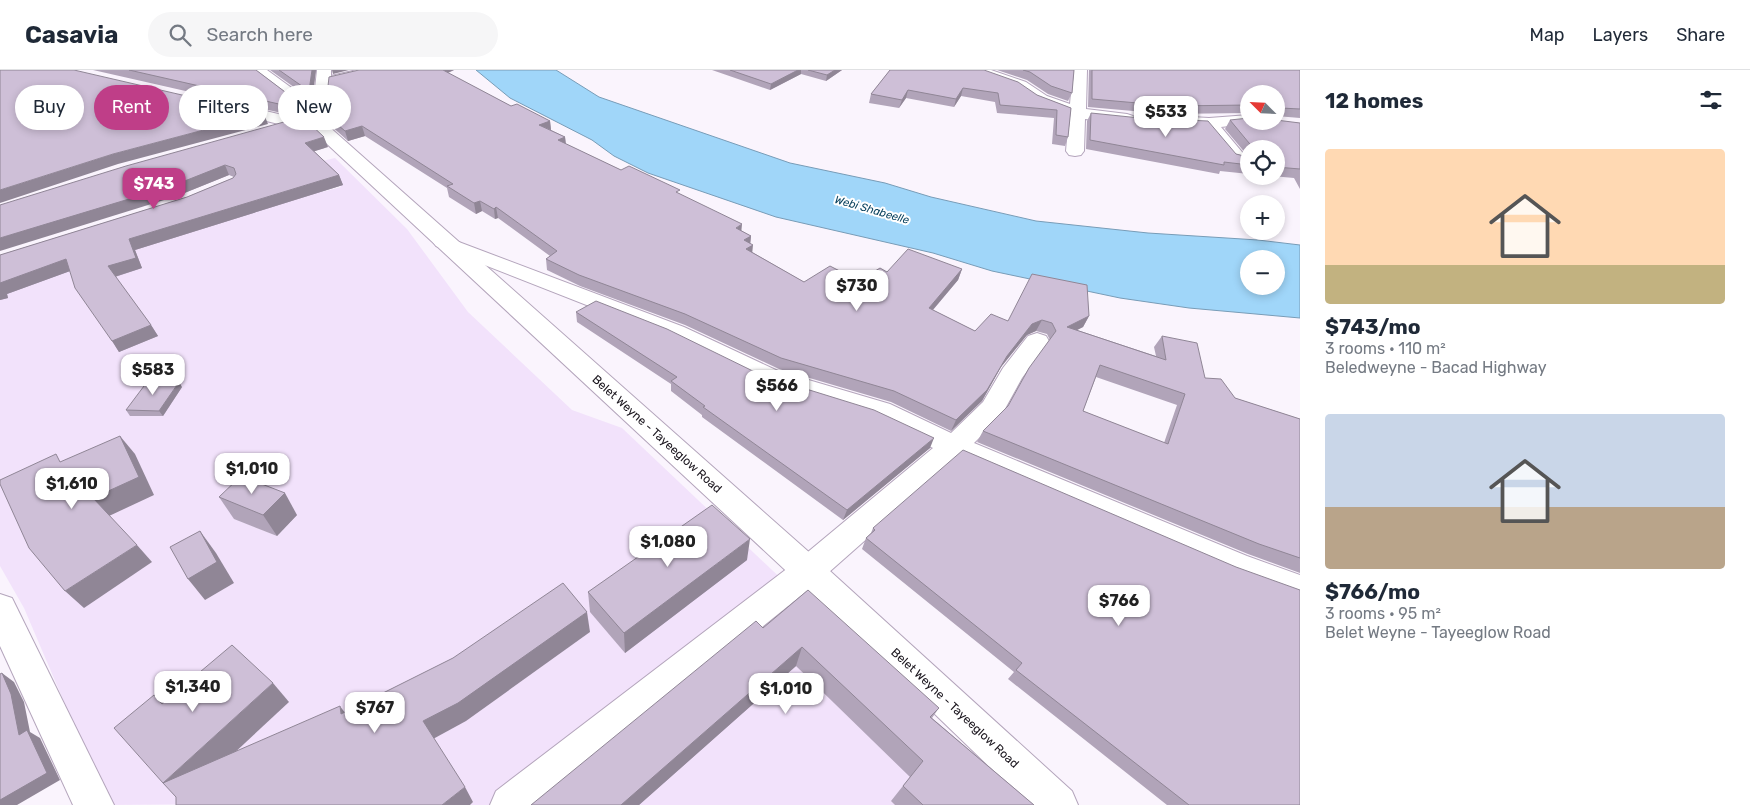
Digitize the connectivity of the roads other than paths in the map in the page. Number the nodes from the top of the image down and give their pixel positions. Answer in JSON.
{"nodes":[{"id":1,"x":258,"y":70,"type":"edge"},
{"id":2,"x":373,"y":70,"type":"edge"},
{"id":3,"x":977,"y":70,"type":"edge"},
{"id":4,"x":1080,"y":70,"type":"edge"},
{"id":5,"x":323,"y":76,"type":"edge"},
{"id":6,"x":278,"y":87,"type":"edge"},
{"id":7,"x":1078,"y":113,"type":"junction"},
{"id":8,"x":1240,"y":121,"type":"edge"},
{"id":9,"x":1209,"y":123,"type":"junction"},
{"id":10,"x":278,"y":128,"type":"edge"},
{"id":11,"x":327,"y":130,"type":"edge"},
{"id":12,"x":261,"y":133,"type":"edge"},
{"id":13,"x":1075,"y":151,"type":"dead end"},
{"id":14,"x":1238,"y":158,"type":"edge"},
{"id":15,"x":443,"y":242,"type":"junction"},
{"id":16,"x":1036,"y":341,"type":"edge"},
{"id":17,"x":954,"y":446,"type":"junction"},
{"id":18,"x":808,"y":571,"type":"junction"},
{"id":19,"x":1300,"y":589,"type":"edge"},
{"id":20,"x":0,"y":609,"type":"edge"},
{"id":21,"x":94,"y":805,"type":"edge"},
{"id":22,"x":510,"y":805,"type":"edge"},
{"id":23,"x":1058,"y":805,"type":"edge"}],
"edges":[{"from":1,"to":6,"type":"street","name":"Belet Weyne - Tayeeglow Road"},
{"from":2,"to":5,"type":"street"},
{"from":3,"to":7,"type":"street"},
{"from":4,"to":7,"type":"street"},
{"from":7,"to":9,"type":"street"},
{"from":7,"to":13,"type":"street"},
{"from":8,"to":9,"type":"street"},
{"from":9,"to":14,"type":"street"},
{"from":10,"to":12,"type":"street"},
{"from":11,"to":15,"type":"street","name":"Belet Weyne - Tayeeglow Road"},
{"from":15,"to":17,"type":"street"},
{"from":15,"to":18,"type":"street","name":"Belet Weyne - Tayeeglow Road"},
{"from":16,"to":17,"type":"street"},
{"from":17,"to":18,"type":"street"},
{"from":17,"to":19,"type":"street"},
{"from":18,"to":22,"type":"street"},
{"from":18,"to":23,"type":"street","name":"Belet Weyne - Tayeeglow Road"},
{"from":20,"to":21,"type":"street"}]}
